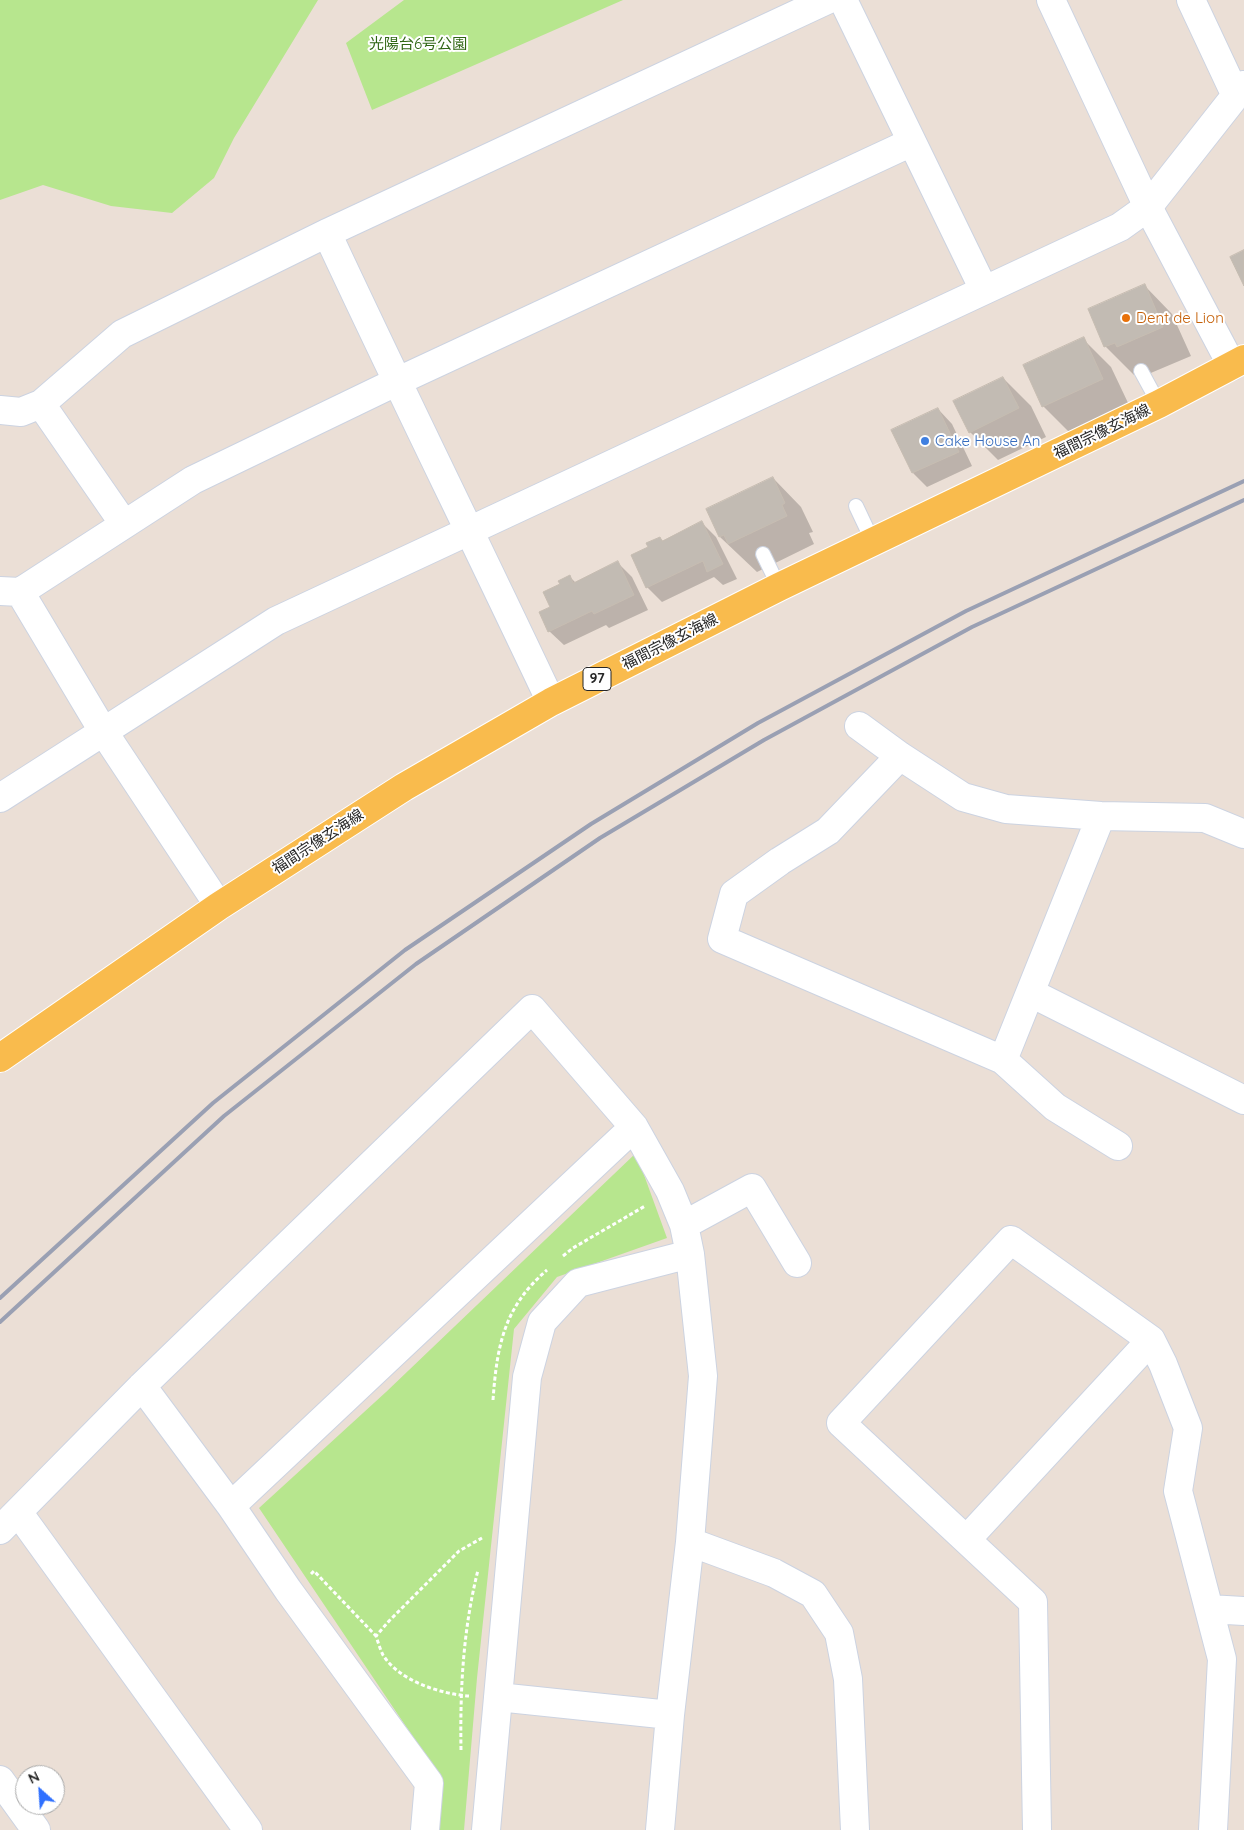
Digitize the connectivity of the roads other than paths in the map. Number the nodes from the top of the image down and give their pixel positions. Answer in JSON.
{"nodes":[{"id":1,"x":827,"y":0,"type":"edge"},
{"id":2,"x":844,"y":0,"type":"edge"},
{"id":3,"x":1051,"y":0,"type":"edge"},
{"id":4,"x":1191,"y":0,"type":"edge"},
{"id":5,"x":1240,"y":90,"type":"edge"},
{"id":6,"x":912,"y":142,"type":"junction"},
{"id":7,"x":1148,"y":207,"type":"junction"},
{"id":8,"x":327,"y":233,"type":"junction"},
{"id":9,"x":984,"y":290,"type":"junction"},
{"id":10,"x":1238,"y":363,"type":"edge"},
{"id":11,"x":1141,"y":371,"type":"dead end"},
{"id":12,"x":396,"y":382,"type":"junction"},
{"id":13,"x":41,"y":404,"type":"junction"},
{"id":14,"x":1159,"y":404,"type":"junction"},
{"id":15,"x":0,"y":410,"type":"edge"},
{"id":16,"x":856,"y":506,"type":"dead end"},
{"id":17,"x":124,"y":524,"type":"junction"},
{"id":18,"x":470,"y":530,"type":"junction"},
{"id":19,"x":873,"y":542,"type":"junction"},
{"id":20,"x":763,"y":554,"type":"dead end"},
{"id":21,"x":780,"y":587,"type":"junction"},
{"id":22,"x":10,"y":592,"type":"edge"},
{"id":23,"x":551,"y":702,"type":"junction"},
{"id":24,"x":859,"y":726,"type":"dead end"},
{"id":25,"x":103,"y":731,"type":"junction"},
{"id":26,"x":900,"y":756,"type":"junction"},
{"id":27,"x":0,"y":798,"type":"edge"},
{"id":28,"x":1102,"y":816,"type":"junction"},
{"id":29,"x":1244,"y":834,"type":"edge"},
{"id":30,"x":219,"y":906,"type":"junction"},
{"id":31,"x":1031,"y":993,"type":"junction"},
{"id":32,"x":0,"y":1058,"type":"edge"},
{"id":33,"x":1003,"y":1060,"type":"junction"},
{"id":34,"x":1244,"y":1100,"type":"edge"},
{"id":35,"x":634,"y":1126,"type":"junction"},
{"id":36,"x":1118,"y":1146,"type":"dead end"},
{"id":37,"x":684,"y":1225,"type":"junction"},
{"id":38,"x":690,"y":1254,"type":"junction"},
{"id":39,"x":797,"y":1263,"type":"dead end"},
{"id":40,"x":1151,"y":1340,"type":"junction"},
{"id":41,"x":142,"y":1386,"type":"junction"},
{"id":42,"x":231,"y":1506,"type":"junction"},
{"id":43,"x":9,"y":1521,"type":"edge"},
{"id":44,"x":967,"y":1540,"type":"junction"},
{"id":45,"x":690,"y":1542,"type":"junction"},
{"id":46,"x":1209,"y":1609,"type":"junction"},
{"id":47,"x":1244,"y":1611,"type":"edge"},
{"id":48,"x":498,"y":1697,"type":"junction"},
{"id":49,"x":670,"y":1715,"type":"junction"},
{"id":50,"x":0,"y":1780,"type":"edge"},
{"id":51,"x":36,"y":1830,"type":"edge"},
{"id":52,"x":248,"y":1830,"type":"edge"},
{"id":53,"x":425,"y":1830,"type":"edge"},
{"id":54,"x":486,"y":1830,"type":"edge"},
{"id":55,"x":660,"y":1830,"type":"edge"},
{"id":56,"x":855,"y":1830,"type":"edge"},
{"id":57,"x":1036,"y":1830,"type":"edge"},
{"id":58,"x":1213,"y":1830,"type":"edge"}],
"edges":[{"from":1,"to":8,"type":"street"},
{"from":2,"to":6,"type":"street"},
{"from":3,"to":7,"type":"street"},
{"from":4,"to":5,"type":"street"},
{"from":5,"to":7,"type":"street"},
{"from":6,"to":9,"type":"street"},
{"from":6,"to":12,"type":"street"},
{"from":7,"to":9,"type":"street"},
{"from":7,"to":10,"type":"street"},
{"from":8,"to":12,"type":"street"},
{"from":8,"to":13,"type":"street"},
{"from":9,"to":18,"type":"street"},
{"from":10,"to":14,"type":"main road","name":"福間宗像玄海線","number":"97"},
{"from":11,"to":14,"type":"lane"},
{"from":12,"to":17,"type":"street"},
{"from":12,"to":18,"type":"street"},
{"from":13,"to":15,"type":"street"},
{"from":13,"to":17,"type":"street"},
{"from":14,"to":19,"type":"main road","name":"福間宗像玄海線","number":"97"},
{"from":16,"to":19,"type":"lane"},
{"from":17,"to":22,"type":"street"},
{"from":18,"to":23,"type":"street"},
{"from":18,"to":25,"type":"street"},
{"from":19,"to":21,"type":"main road","name":"福間宗像玄海線","number":"97"},
{"from":20,"to":21,"type":"lane"},
{"from":21,"to":23,"type":"main road","name":"福間宗像玄海線","number":"97"},
{"from":22,"to":25,"type":"street"},
{"from":23,"to":30,"type":"main road","name":"福間宗像玄海線","number":"97"},
{"from":24,"to":26,"type":"street"},
{"from":25,"to":27,"type":"street"},
{"from":25,"to":30,"type":"street"},
{"from":26,"to":28,"type":"street"},
{"from":26,"to":33,"type":"street"},
{"from":28,"to":29,"type":"street"},
{"from":28,"to":31,"type":"street"},
{"from":30,"to":32,"type":"main road","name":"福間宗像玄海線","number":"97"},
{"from":31,"to":33,"type":"street"},
{"from":31,"to":34,"type":"street"},
{"from":33,"to":36,"type":"street"},
{"from":35,"to":37,"type":"street"},
{"from":35,"to":41,"type":"street"},
{"from":35,"to":42,"type":"street"},
{"from":37,"to":38,"type":"street"},
{"from":37,"to":39,"type":"street"},
{"from":38,"to":45,"type":"street"},
{"from":38,"to":48,"type":"street"},
{"from":40,"to":44,"type":"street"},
{"from":40,"to":44,"type":"street"},
{"from":40,"to":46,"type":"street"},
{"from":41,"to":42,"type":"street"},
{"from":41,"to":43,"type":"street"},
{"from":42,"to":53,"type":"street"},
{"from":43,"to":52,"type":"street"},
{"from":44,"to":57,"type":"street"},
{"from":45,"to":49,"type":"street"},
{"from":45,"to":56,"type":"street"},
{"from":46,"to":47,"type":"street"},
{"from":46,"to":58,"type":"street"},
{"from":48,"to":49,"type":"street"},
{"from":48,"to":54,"type":"street"},
{"from":49,"to":55,"type":"street"},
{"from":50,"to":51,"type":"street"}]}
